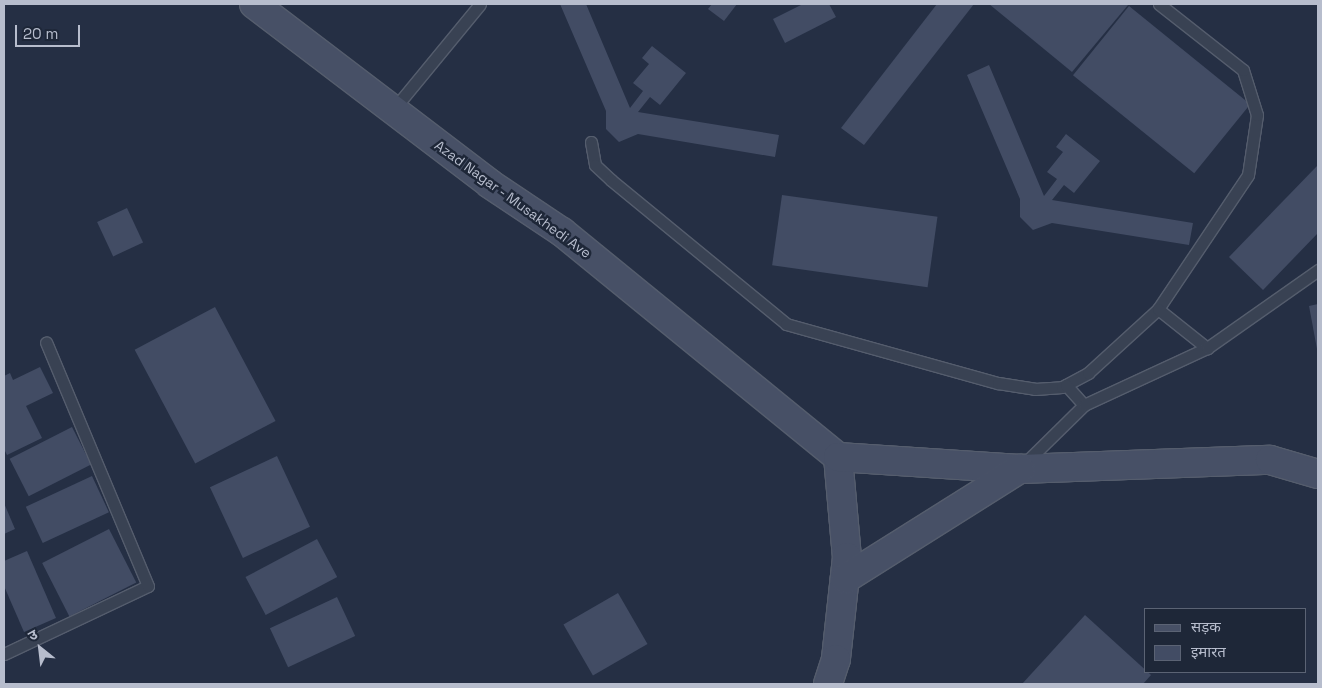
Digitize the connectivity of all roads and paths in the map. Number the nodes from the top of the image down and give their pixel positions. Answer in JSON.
{"nodes":[{"id":1,"x":254,"y":4,"type":"edge"},
{"id":2,"x":480,"y":4,"type":"edge"},
{"id":3,"x":1159,"y":4,"type":"edge"},
{"id":4,"x":393,"y":110,"type":"junction"},
{"id":5,"x":590,"y":142,"type":"dead end"},
{"id":6,"x":1318,"y":270,"type":"edge"},
{"id":7,"x":1158,"y":309,"type":"junction"},
{"id":8,"x":46,"y":342,"type":"dead end"},
{"id":9,"x":1207,"y":348,"type":"junction"},
{"id":10,"x":1066,"y":385,"type":"junction"},
{"id":11,"x":1084,"y":405,"type":"junction"},
{"id":12,"x":838,"y":456,"type":"junction"},
{"id":13,"x":1020,"y":469,"type":"junction"},
{"id":14,"x":1318,"y":474,"type":"edge"},
{"id":15,"x":845,"y":579,"type":"junction"},
{"id":16,"x":4,"y":653,"type":"edge"},
{"id":17,"x":828,"y":684,"type":"edge"}],
"edges":[{"from":1,"to":4,"type":"street","name":"Azad Nagar - Musakhedi Ave"},
{"from":2,"to":4,"type":"lane"},
{"from":3,"to":7,"type":"lane"},
{"from":4,"to":12,"type":"street","name":"Azad Nagar - Musakhedi Ave"},
{"from":5,"to":10,"type":"lane"},
{"from":6,"to":9,"type":"lane"},
{"from":7,"to":9,"type":"lane"},
{"from":7,"to":10,"type":"lane"},
{"from":8,"to":16,"type":"lane"},
{"from":9,"to":11,"type":"lane"},
{"from":10,"to":11,"type":"lane"},
{"from":11,"to":13,"type":"lane"},
{"from":12,"to":13,"type":"street"},
{"from":12,"to":15,"type":"street"},
{"from":13,"to":14,"type":"street"},
{"from":13,"to":15,"type":"street"},
{"from":15,"to":17,"type":"street"}]}
